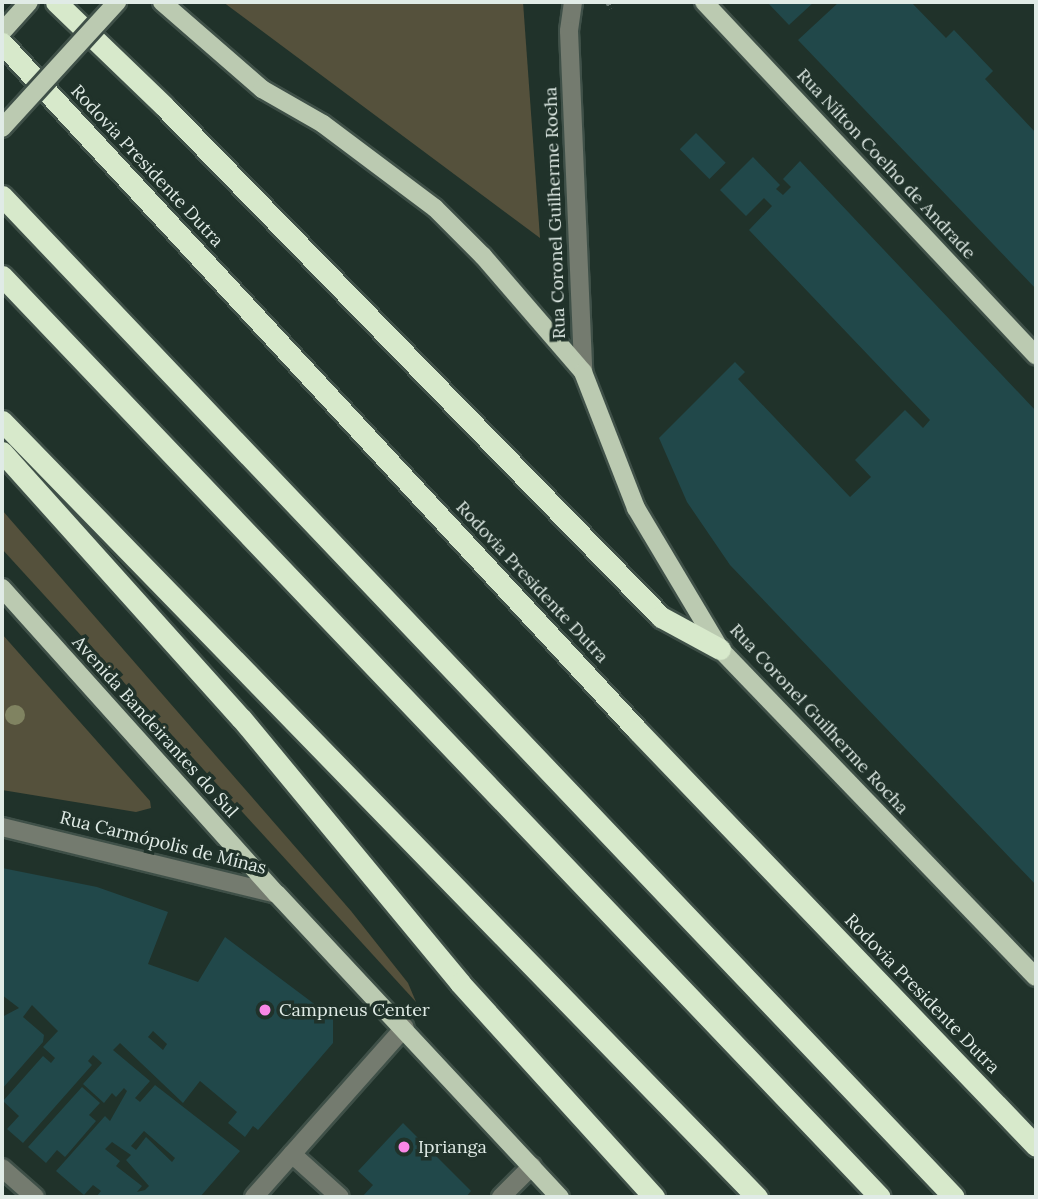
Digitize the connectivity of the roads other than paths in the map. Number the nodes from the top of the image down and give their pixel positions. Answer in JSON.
{"nodes":[{"id":1,"x":29,"y":2,"type":"edge"},
{"id":2,"x":56,"y":2,"type":"edge"},
{"id":3,"x":117,"y":2,"type":"edge"},
{"id":4,"x":162,"y":2,"type":"edge"},
{"id":5,"x":573,"y":2,"type":"edge"},
{"id":6,"x":705,"y":2,"type":"edge"},
{"id":7,"x":2,"y":32,"type":"edge"},
{"id":8,"x":2,"y":43,"type":"edge"},
{"id":9,"x":2,"y":128,"type":"edge"},
{"id":10,"x":2,"y":196,"type":"edge"},
{"id":11,"x":2,"y":276,"type":"edge"},
{"id":12,"x":1036,"y":355,"type":"edge"},
{"id":13,"x":583,"y":372,"type":"junction"},
{"id":14,"x":2,"y":421,"type":"edge"},
{"id":15,"x":2,"y":452,"type":"edge"},
{"id":16,"x":2,"y":588,"type":"edge"},
{"id":17,"x":720,"y":649,"type":"junction"},
{"id":18,"x":2,"y":827,"type":"edge"},
{"id":19,"x":277,"y":894,"type":"junction"},
{"id":20,"x":1036,"y":977,"type":"edge"},
{"id":21,"x":405,"y":1027,"type":"junction"},
{"id":22,"x":1036,"y":1146,"type":"edge"},
{"id":23,"x":292,"y":1154,"type":"junction"},
{"id":24,"x":532,"y":1166,"type":"junction"},
{"id":25,"x":2,"y":1168,"type":"edge"},
{"id":26,"x":35,"y":1197,"type":"edge"},
{"id":27,"x":254,"y":1197,"type":"edge"},
{"id":28,"x":340,"y":1197,"type":"edge"},
{"id":29,"x":501,"y":1197,"type":"edge"},
{"id":30,"x":560,"y":1197,"type":"edge"},
{"id":31,"x":654,"y":1197,"type":"edge"},
{"id":32,"x":757,"y":1197,"type":"edge"},
{"id":33,"x":880,"y":1197,"type":"edge"},
{"id":34,"x":954,"y":1197,"type":"edge"}],
"edges":[{"from":1,"to":7,"type":"main road"},
{"from":2,"to":17,"type":"highway"},
{"from":3,"to":9,"type":"main road","bridge":true},
{"from":4,"to":13,"type":"main road"},
{"from":5,"to":13,"type":"street","name":"Rua Coronel Guilherme Rocha"},
{"from":6,"to":12,"type":"main road","name":"Rua Nílton Coelho de Andrade"},
{"from":8,"to":22,"type":"highway","name":"Rodovia Presidente Dutra"},
{"from":10,"to":34,"type":"highway"},
{"from":11,"to":33,"type":"highway"},
{"from":13,"to":17,"type":"main road","name":"Rua Coronel Guilherme Rocha"},
{"from":14,"to":32,"type":"highway"},
{"from":15,"to":31,"type":"highway"},
{"from":16,"to":19,"type":"main road","name":"Avenida Bandeirantes do Sul"},
{"from":17,"to":20,"type":"main road","name":"Rua Coronel Guilherme Rocha"},
{"from":18,"to":19,"type":"street","name":"Rua Carmópolis de Minas"},
{"from":19,"to":21,"type":"main road","name":"Rua Carmópolis de Minas"},
{"from":21,"to":23,"type":"street"},
{"from":21,"to":24,"type":"main road","name":"Rua Carmópolis de Minas"},
{"from":23,"to":27,"type":"street"},
{"from":23,"to":28,"type":"street"},
{"from":24,"to":29,"type":"street"},
{"from":24,"to":30,"type":"main road","name":"Rua Carmópolis de Minas"},
{"from":25,"to":26,"type":"street"}]}
